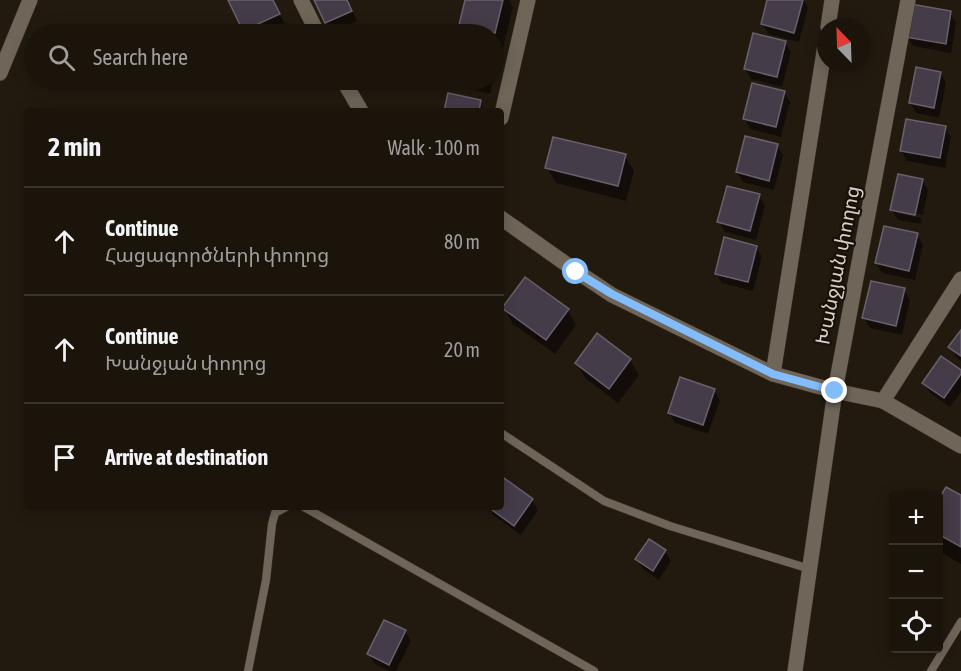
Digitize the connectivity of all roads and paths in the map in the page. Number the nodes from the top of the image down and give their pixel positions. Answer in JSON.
{"nodes":[{"id":1,"x":30,"y":0,"type":"edge"},
{"id":2,"x":301,"y":0,"type":"edge"},
{"id":3,"x":528,"y":0,"type":"edge"},
{"id":4,"x":832,"y":0,"type":"edge"},
{"id":5,"x":908,"y":0,"type":"edge"},
{"id":6,"x":829,"y":18,"type":"edge"},
{"id":7,"x":313,"y":24,"type":"edge"},
{"id":8,"x":821,"y":72,"type":"edge"},
{"id":9,"x":0,"y":73,"type":"edge"},
{"id":10,"x":349,"y":90,"type":"edge"},
{"id":11,"x":359,"y":108,"type":"edge"},
{"id":12,"x":503,"y":108,"type":"edge"},
{"id":13,"x":504,"y":220,"type":"edge"},
{"id":14,"x":961,"y":279,"type":"edge"},
{"id":15,"x":773,"y":374,"type":"junction"},
{"id":16,"x":835,"y":391,"type":"junction"},
{"id":17,"x":883,"y":401,"type":"junction"},
{"id":18,"x":504,"y":435,"type":"edge"},
{"id":19,"x":961,"y":447,"type":"edge"},
{"id":20,"x":280,"y":510,"type":"edge"},
{"id":21,"x":309,"y":510,"type":"edge"},
{"id":22,"x":810,"y":569,"type":"junction"},
{"id":23,"x":961,"y":622,"type":"edge"},
{"id":24,"x":248,"y":671,"type":"edge"},
{"id":25,"x":594,"y":671,"type":"edge"},
{"id":26,"x":795,"y":671,"type":"edge"},
{"id":27,"x":931,"y":671,"type":"edge"}],
"edges":[{"from":1,"to":9,"type":"street"},
{"from":2,"to":7,"type":"street"},
{"from":3,"to":12,"type":"street"},
{"from":4,"to":6,"type":"street"},
{"from":5,"to":16,"type":"street","name":"Խանջյան փողոց"},
{"from":8,"to":15,"type":"street"},
{"from":10,"to":11,"type":"street"},
{"from":13,"to":15,"type":"street"},
{"from":14,"to":17,"type":"street"},
{"from":15,"to":16,"type":"street"},
{"from":16,"to":17,"type":"street"},
{"from":16,"to":22,"type":"street","name":"Խանջյան փողոց"},
{"from":17,"to":19,"type":"street"},
{"from":18,"to":22,"type":"lane"},
{"from":20,"to":24,"type":"lane"},
{"from":21,"to":25,"type":"lane"},
{"from":22,"to":26,"type":"street","name":"Խանջյան փողոց"},
{"from":23,"to":27,"type":"lane"}]}
